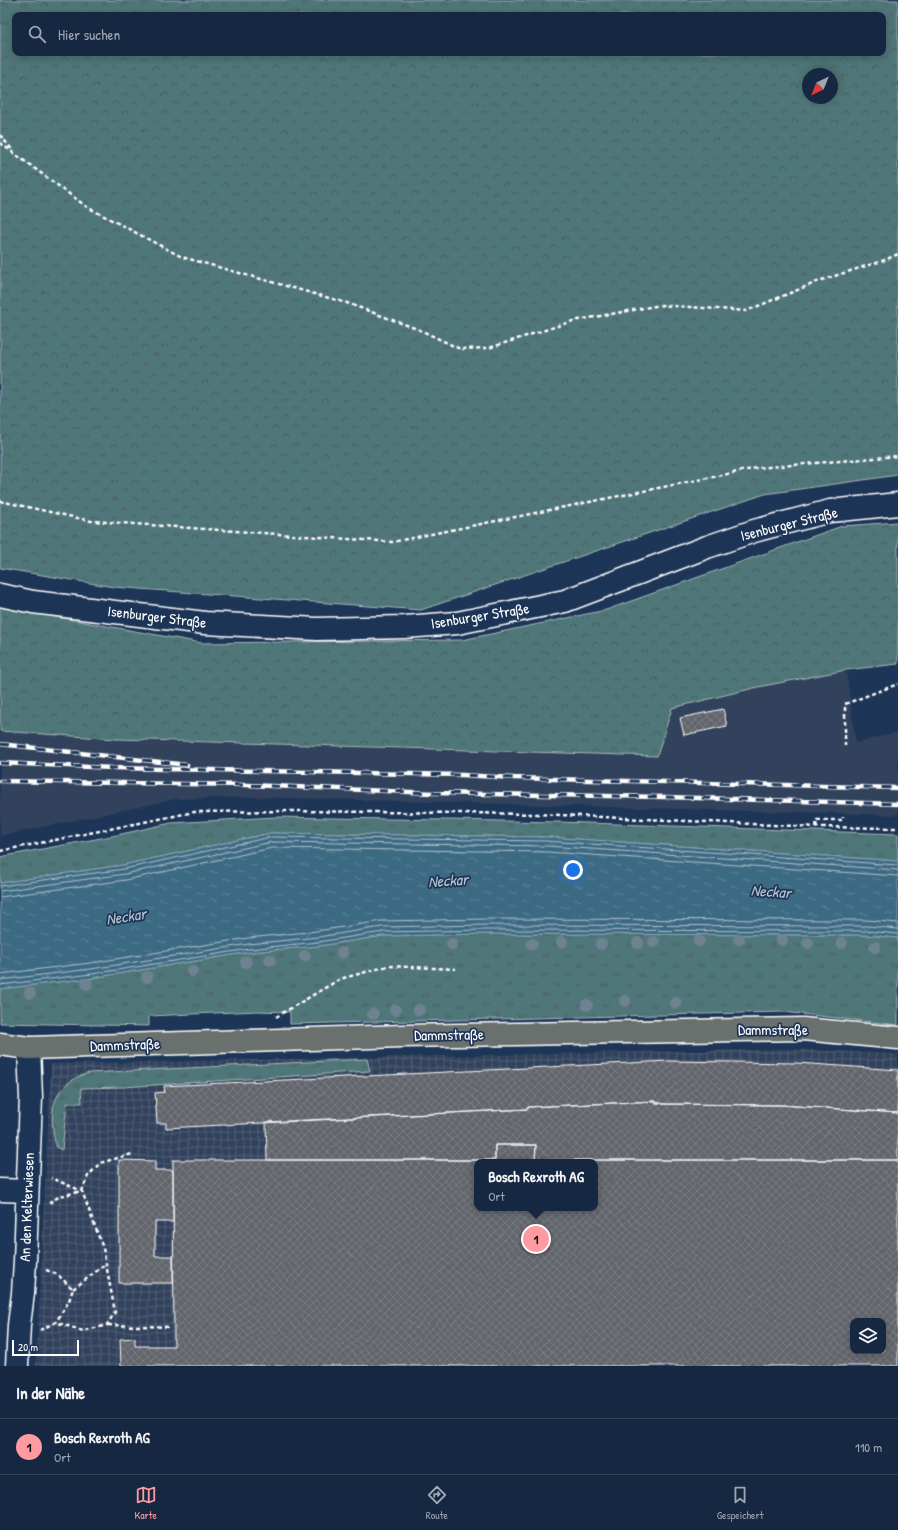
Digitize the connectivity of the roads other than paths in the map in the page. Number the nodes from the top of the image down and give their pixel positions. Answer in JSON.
{"nodes":[{"id":1,"x":898,"y":504,"type":"edge"},
{"id":2,"x":0,"y":595,"type":"edge"},
{"id":3,"x":898,"y":1038,"type":"edge"},
{"id":4,"x":0,"y":1044,"type":"edge"},
{"id":5,"x":29,"y":1048,"type":"junction"},
{"id":6,"x":0,"y":1190,"type":"edge"},
{"id":7,"x":27,"y":1191,"type":"junction"},
{"id":8,"x":17,"y":1366,"type":"edge"}],
"edges":[{"from":1,"to":2,"type":"street","name":"Isenburger Straße"},
{"from":3,"to":5,"type":"main road","name":"Dammstraße"},
{"from":4,"to":5,"type":"main road","name":"Dammstraße"},
{"from":5,"to":7,"type":"street","name":"An den Kelterwiesen"},
{"from":6,"to":7,"type":"street"},
{"from":7,"to":8,"type":"street","name":"An den Kelterwiesen"}]}
